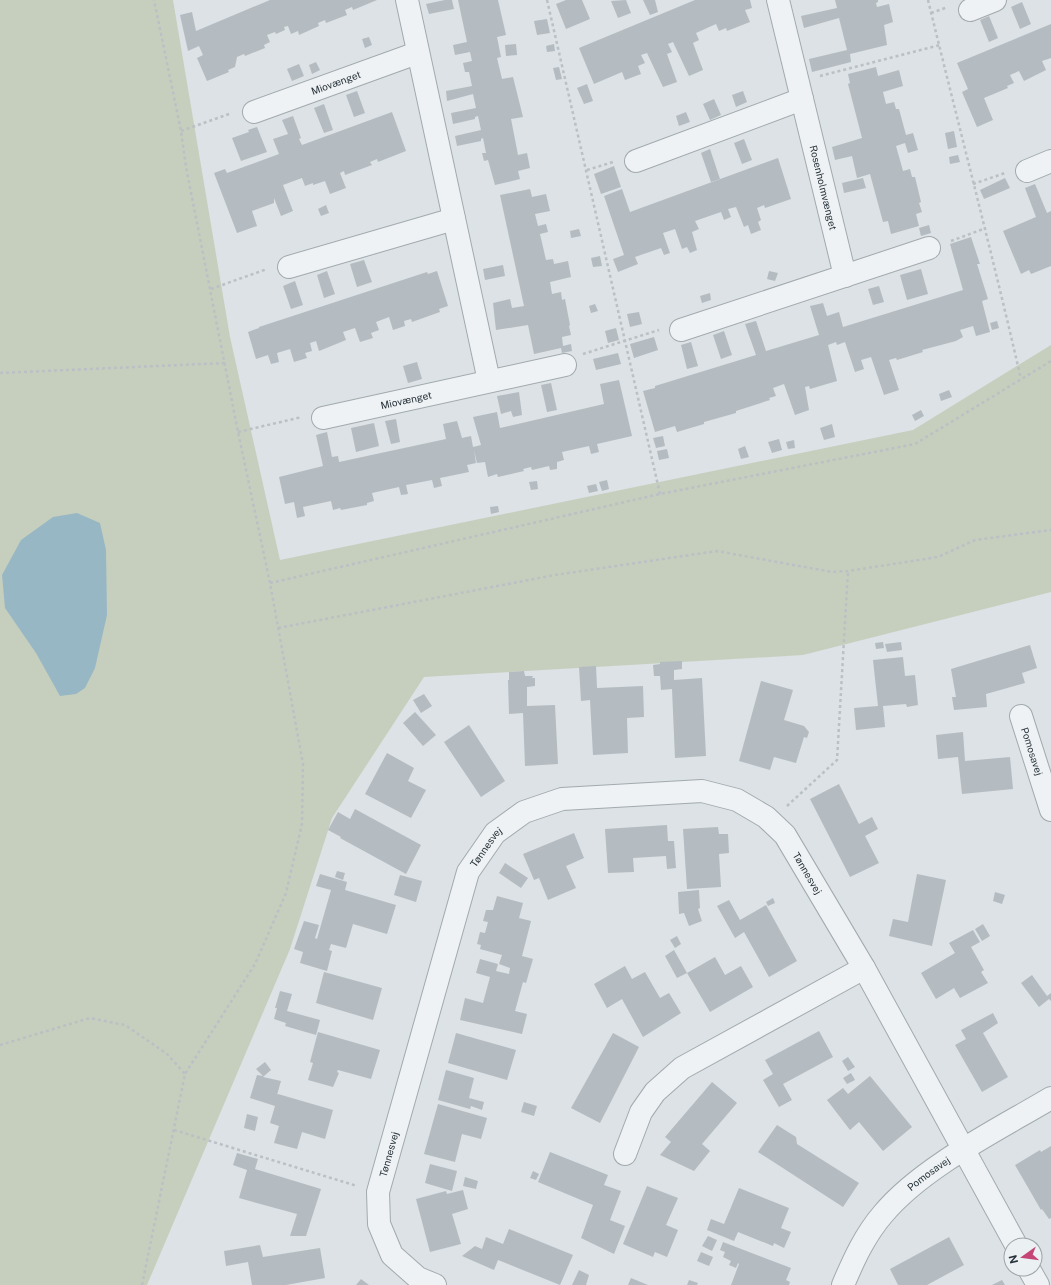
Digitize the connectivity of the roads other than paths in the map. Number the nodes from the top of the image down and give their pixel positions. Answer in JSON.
{"nodes":[{"id":1,"x":407,"y":0,"type":"edge"},
{"id":2,"x":778,"y":0,"type":"edge"},
{"id":3,"x":995,"y":0,"type":"edge"},
{"id":4,"x":970,"y":10,"type":"dead end"},
{"id":5,"x":418,"y":53,"type":"junction"},
{"id":6,"x":800,"y":90,"type":"junction"},
{"id":7,"x":254,"y":112,"type":"road end"},
{"id":8,"x":636,"y":161,"type":"dead end"},
{"id":9,"x":1051,"y":161,"type":"edge"},
{"id":10,"x":1027,"y":172,"type":"road end"},
{"id":11,"x":454,"y":219,"type":"junction"},
{"id":12,"x":929,"y":248,"type":"road end"},
{"id":13,"x":289,"y":267,"type":"road end"},
{"id":14,"x":845,"y":276,"type":"junction"},
{"id":15,"x":682,"y":330,"type":"road end"},
{"id":16,"x":565,"y":365,"type":"road end"},
{"id":17,"x":489,"y":381,"type":"junction"},
{"id":18,"x":323,"y":418,"type":"road end"},
{"id":19,"x":1021,"y":716,"type":"dead end"},
{"id":20,"x":1051,"y":810,"type":"edge"},
{"id":21,"x":864,"y":968,"type":"junction"},
{"id":22,"x":1051,"y":1098,"type":"edge"},
{"id":23,"x":965,"y":1149,"type":"junction"},
{"id":24,"x":625,"y":1154,"type":"dead end"},
{"id":25,"x":1012,"y":1237,"type":"edge"},
{"id":26,"x":435,"y":1285,"type":"edge"},
{"id":27,"x":843,"y":1285,"type":"edge"}],
"edges":[{"from":1,"to":5,"type":"street"},
{"from":2,"to":6,"type":"street","name":"Rosenholmvænget"},
{"from":3,"to":4,"type":"street"},
{"from":5,"to":7,"type":"street","name":"Miovænget"},
{"from":5,"to":11,"type":"street"},
{"from":6,"to":8,"type":"street"},
{"from":6,"to":14,"type":"street","name":"Rosenholmvænget"},
{"from":9,"to":10,"type":"street"},
{"from":11,"to":13,"type":"street"},
{"from":11,"to":17,"type":"street"},
{"from":12,"to":14,"type":"street"},
{"from":14,"to":15,"type":"street"},
{"from":16,"to":17,"type":"street","name":"Miovænget"},
{"from":17,"to":18,"type":"street","name":"Miovænget"},
{"from":19,"to":20,"type":"street","name":"Pomosavej"},
{"from":21,"to":23,"type":"street","name":"Tønnesvej"},
{"from":21,"to":24,"type":"street"},
{"from":21,"to":26,"type":"street","name":"Tønnesvej"},
{"from":22,"to":23,"type":"street","name":"Pomosavej"},
{"from":23,"to":25,"type":"street","name":"Tønnesvej"},
{"from":23,"to":27,"type":"street","name":"Pomosavej"}]}
